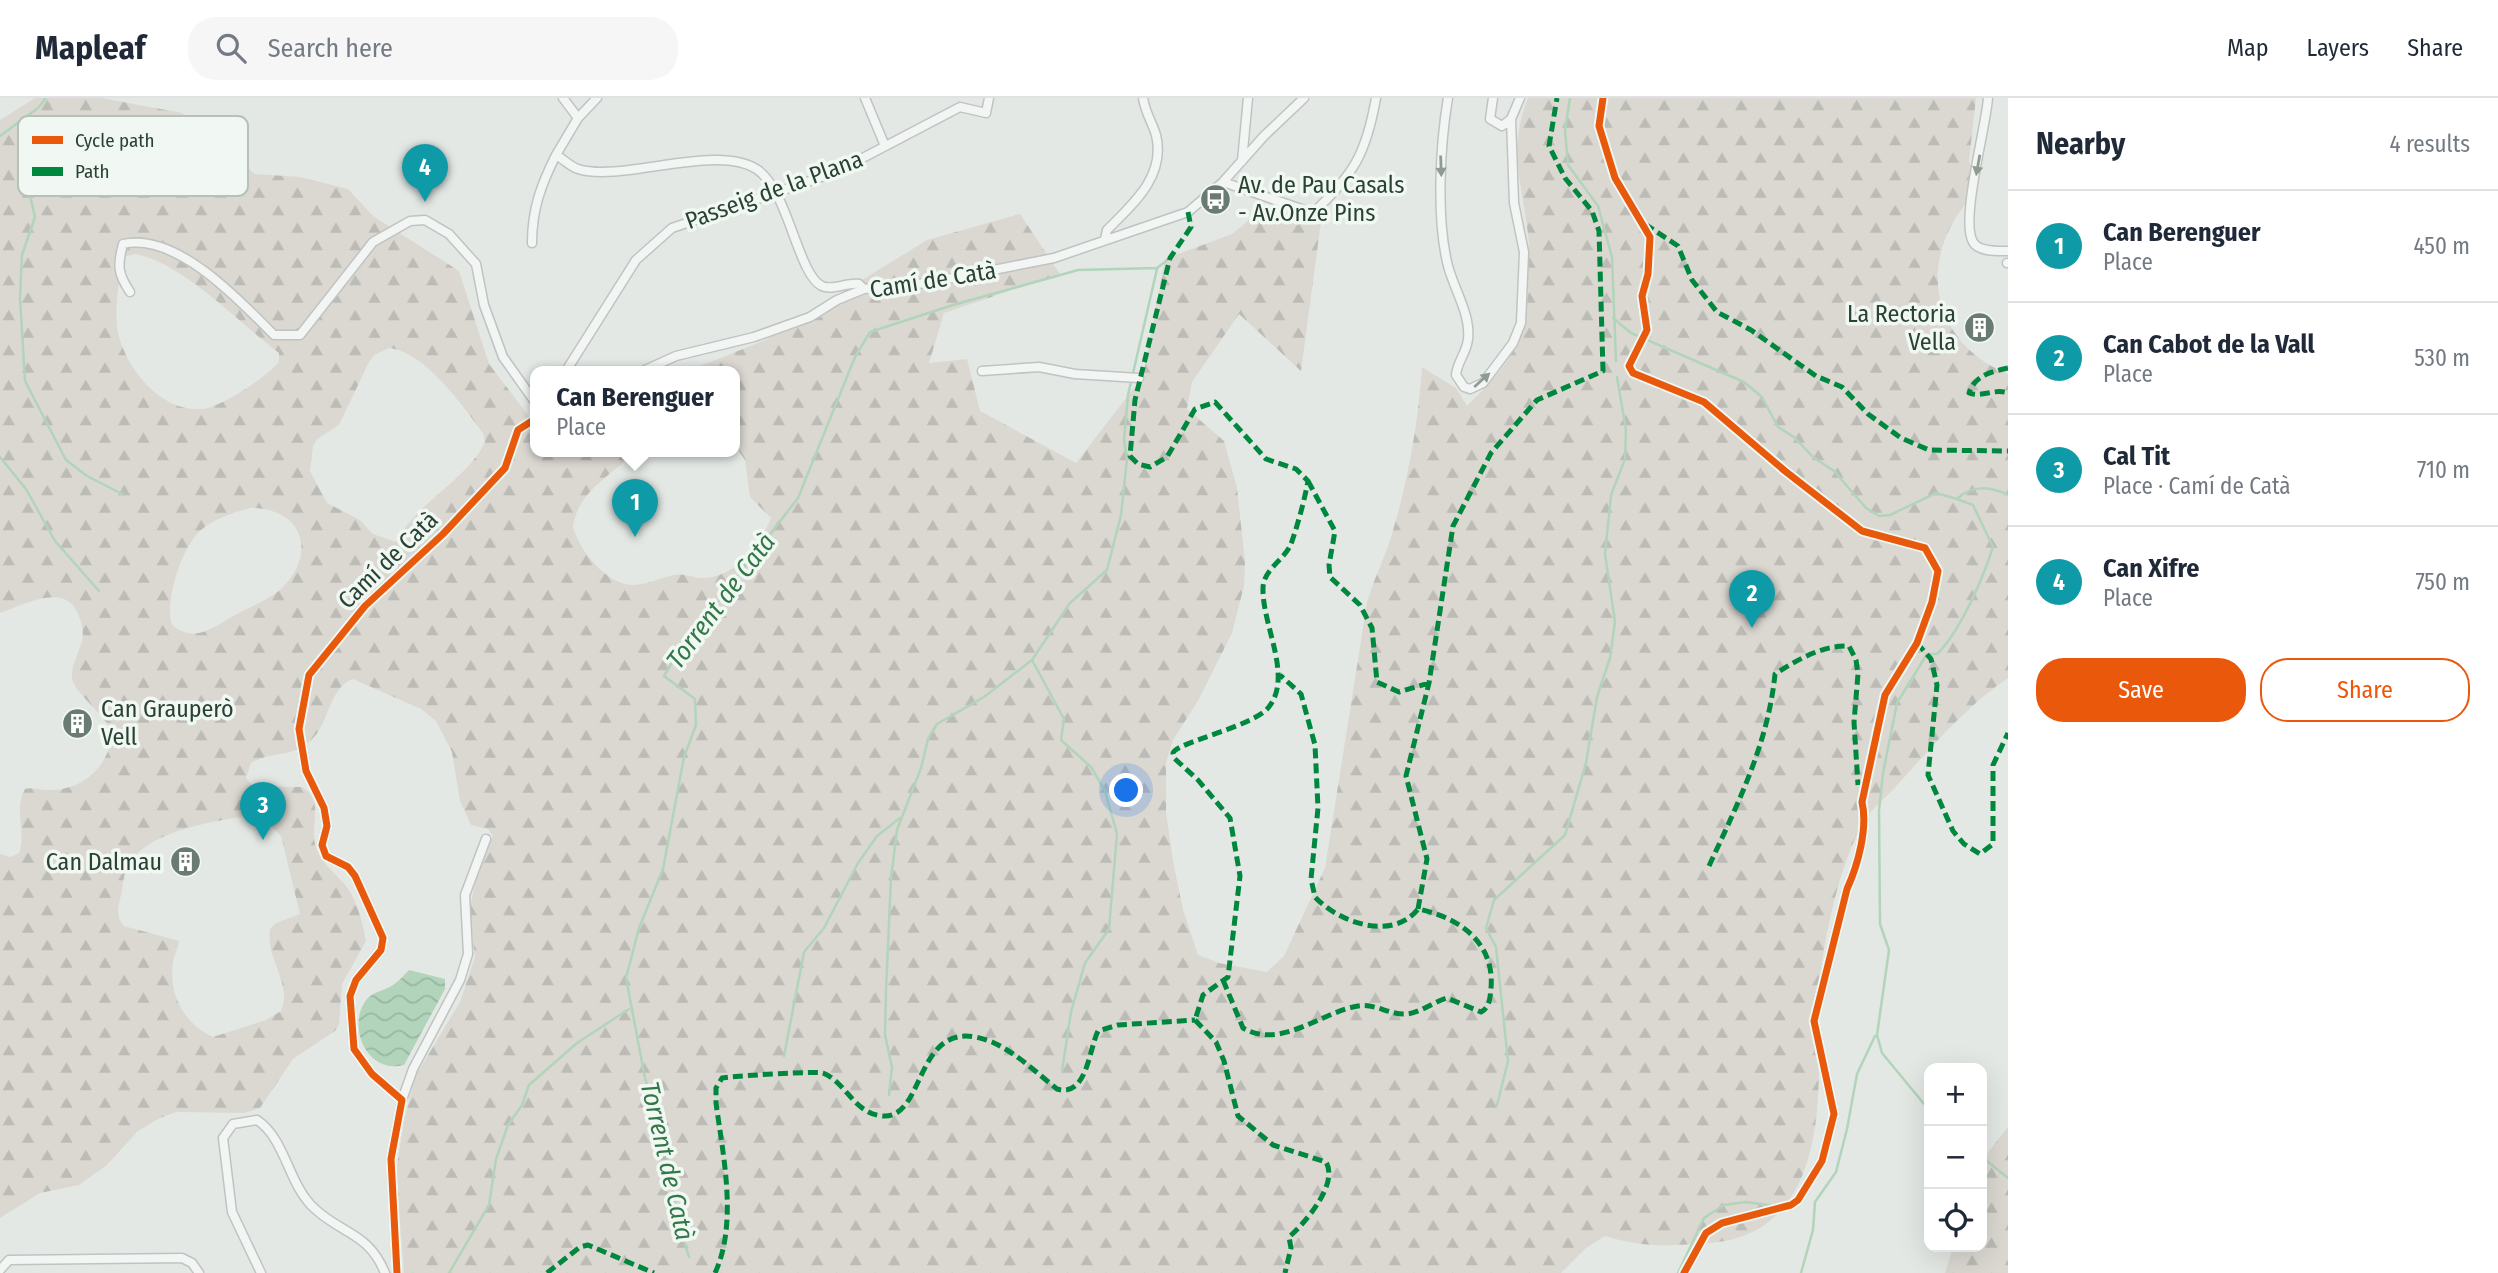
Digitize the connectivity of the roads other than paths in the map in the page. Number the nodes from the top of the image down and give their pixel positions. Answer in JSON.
{"nodes":[{"id":1,"x":564,"y":98,"type":"edge"},
{"id":2,"x":597,"y":98,"type":"edge"},
{"id":3,"x":865,"y":98,"type":"edge"},
{"id":4,"x":989,"y":98,"type":"edge"},
{"id":5,"x":1143,"y":98,"type":"edge"},
{"id":6,"x":1248,"y":98,"type":"edge"},
{"id":7,"x":1304,"y":98,"type":"edge"},
{"id":8,"x":1377,"y":98,"type":"edge"},
{"id":9,"x":1448,"y":98,"type":"edge"},
{"id":10,"x":1493,"y":98,"type":"edge"},
{"id":11,"x":1520,"y":98,"type":"edge"},
{"id":12,"x":1603,"y":98,"type":"edge"},
{"id":13,"x":1988,"y":98,"type":"edge"},
{"id":14,"x":578,"y":118,"type":"junction"},
{"id":15,"x":1511,"y":119,"type":"junction"},
{"id":16,"x":885,"y":146,"type":"junction"},
{"id":17,"x":556,"y":155,"type":"junction"},
{"id":18,"x":1242,"y":161,"type":"junction"},
{"id":19,"x":1223,"y":182,"type":"junction"},
{"id":20,"x":778,"y":192,"type":"junction"},
{"id":21,"x":1105,"y":239,"type":"junction"},
{"id":22,"x":532,"y":243,"type":"dead end"},
{"id":23,"x":2008,"y":251,"type":"edge"},
{"id":24,"x":864,"y":289,"type":"junction"},
{"id":25,"x":130,"y":292,"type":"dead end"},
{"id":26,"x":569,"y":366,"type":"edge"},
{"id":27,"x":654,"y":366,"type":"edge"},
{"id":28,"x":982,"y":371,"type":"dead end"},
{"id":29,"x":1139,"y":378,"type":"dead end"},
{"id":30,"x":530,"y":395,"type":"edge"},
{"id":31,"x":530,"y":422,"type":"edge"},
{"id":32,"x":485,"y":839,"type":"dead end"},
{"id":33,"x":402,"y":1100,"type":"junction"},
{"id":34,"x":0,"y":1270,"type":"edge"},
{"id":35,"x":199,"y":1273,"type":"edge"},
{"id":36,"x":261,"y":1273,"type":"edge"},
{"id":37,"x":385,"y":1273,"type":"edge"},
{"id":38,"x":397,"y":1273,"type":"edge"},
{"id":39,"x":1684,"y":1273,"type":"edge"}],
"edges":[{"from":1,"to":14,"type":"street"},
{"from":2,"to":14,"type":"street"},
{"from":3,"to":16,"type":"street"},
{"from":4,"to":16,"type":"street","name":"Passeig de la Plana"},
{"from":5,"to":21,"type":"street"},
{"from":6,"to":18,"type":"street"},
{"from":7,"to":18,"type":"street"},
{"from":8,"to":19,"type":"street"},
{"from":9,"to":15,"type":"street","one_way":true},
{"from":10,"to":15,"type":"street"},
{"from":11,"to":15,"type":"street"},
{"from":12,"to":39,"type":"street"},
{"from":13,"to":23,"type":"street","one_way":true},
{"from":14,"to":17,"type":"street"},
{"from":16,"to":20,"type":"street","name":"Passeig de la Plana"},
{"from":17,"to":20,"type":"street"},
{"from":17,"to":22,"type":"street"},
{"from":18,"to":19,"type":"street"},
{"from":19,"to":21,"type":"street","name":"Camí de Catà"},
{"from":20,"to":24,"type":"street"},
{"from":20,"to":26,"type":"street","name":"Passeig de la Plana"},
{"from":21,"to":24,"type":"street","name":"Camí de Catà"},
{"from":24,"to":27,"type":"street","name":"Camí de Catà"},
{"from":25,"to":30,"type":"street"},
{"from":28,"to":29,"type":"street"},
{"from":31,"to":33,"type":"street","name":"Camí de Catà"},
{"from":32,"to":33,"type":"street"},
{"from":33,"to":38,"type":"street"},
{"from":34,"to":35,"type":"street"},
{"from":36,"to":37,"type":"street"}]}
